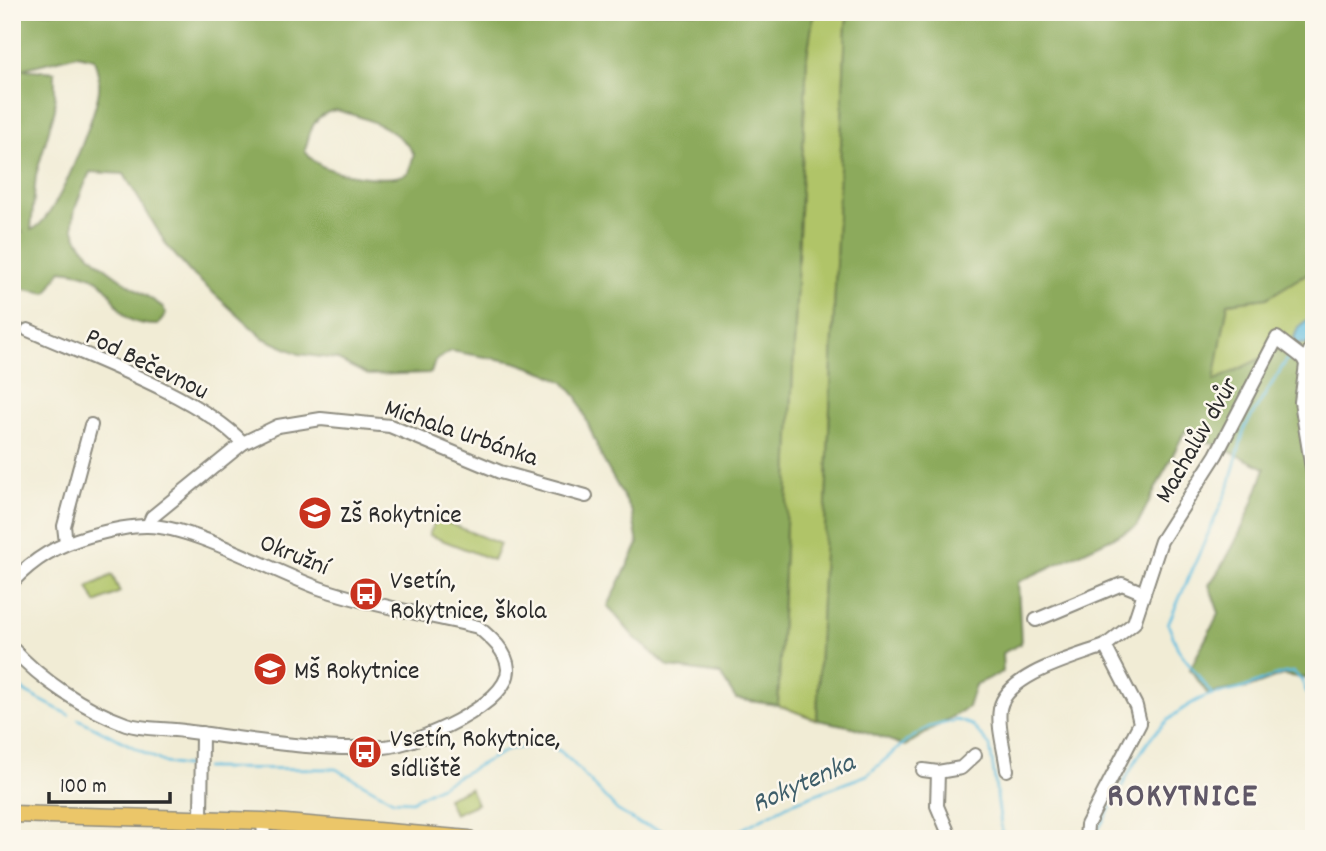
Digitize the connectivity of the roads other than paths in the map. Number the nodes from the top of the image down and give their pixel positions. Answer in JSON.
{"nodes":[{"id":1,"x":28,"y":330,"type":"dead end"},
{"id":2,"x":1314,"y":340,"type":"edge"},
{"id":3,"x":1303,"y":358,"type":"junction"},
{"id":4,"x":91,"y":425,"type":"dead end"},
{"id":5,"x":243,"y":443,"type":"junction"},
{"id":6,"x":1314,"y":481,"type":"edge"},
{"id":7,"x":586,"y":496,"type":"dead end"},
{"id":8,"x":148,"y":526,"type":"junction"},
{"id":9,"x":66,"y":543,"type":"junction"},
{"id":10,"x":12,"y":582,"type":"edge"},
{"id":11,"x":1144,"y":593,"type":"junction"},
{"id":12,"x":1036,"y":620,"type":"dead end"},
{"id":13,"x":1105,"y":646,"type":"junction"},
{"id":14,"x":12,"y":648,"type":"edge"},
{"id":15,"x":202,"y":733,"type":"junction"},
{"id":16,"x":975,"y":755,"type":"dead end"},
{"id":17,"x":923,"y":770,"type":"dead end"},
{"id":18,"x":1007,"y":770,"type":"dead end"},
{"id":19,"x":938,"y":772,"type":"junction"},
{"id":20,"x":12,"y":814,"type":"edge"},
{"id":21,"x":201,"y":819,"type":"junction"},
{"id":22,"x":262,"y":821,"type":"junction"},
{"id":23,"x":264,"y":839,"type":"edge"},
{"id":24,"x":469,"y":839,"type":"edge"},
{"id":25,"x":951,"y":839,"type":"edge"},
{"id":26,"x":1086,"y":839,"type":"edge"}],
"edges":[{"from":1,"to":5,"type":"street","name":"Pod Bečevnou"},
{"from":2,"to":3,"type":"street"},
{"from":3,"to":6,"type":"street"},
{"from":3,"to":11,"type":"street","name":"Machalův dvůr"},
{"from":4,"to":9,"type":"street"},
{"from":5,"to":7,"type":"street","name":"Michala Urbánka"},
{"from":5,"to":8,"type":"street","name":"Michala Urbánka"},
{"from":8,"to":9,"type":"street","name":"Okružní"},
{"from":8,"to":15,"type":"street","name":"Okružní"},
{"from":9,"to":10,"type":"street","name":"Okružní"},
{"from":11,"to":12,"type":"street"},
{"from":11,"to":13,"type":"street","name":"Machalův dvůr"},
{"from":13,"to":18,"type":"street","name":"Machalův dvůr"},
{"from":13,"to":26,"type":"street"},
{"from":14,"to":15,"type":"street","name":"Okružní"},
{"from":15,"to":21,"type":"street"},
{"from":16,"to":19,"type":"street"},
{"from":17,"to":19,"type":"street"},
{"from":19,"to":25,"type":"street"},
{"from":20,"to":21,"type":"main road"},
{"from":21,"to":22,"type":"main road"},
{"from":22,"to":23,"type":"street"},
{"from":22,"to":24,"type":"main road"}]}
